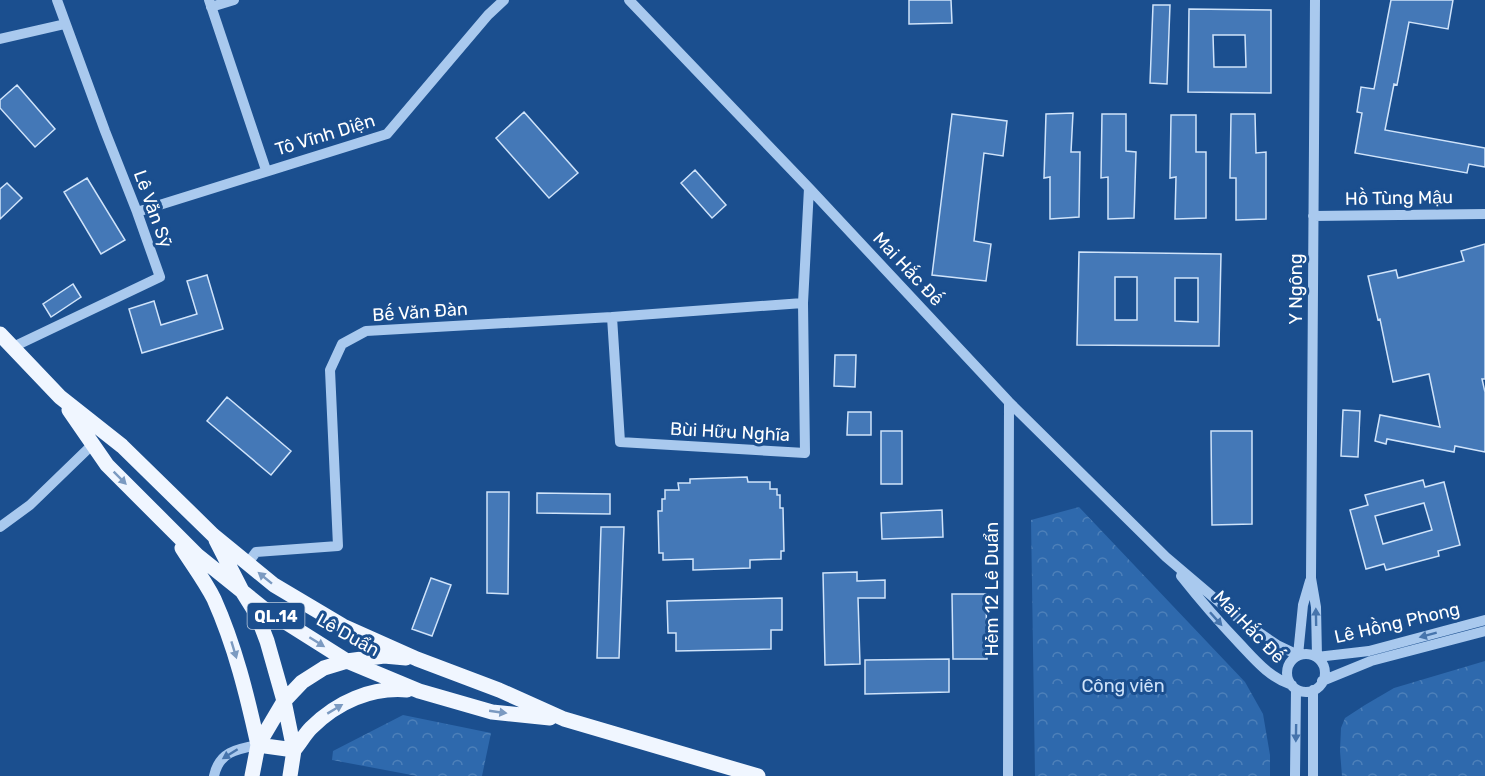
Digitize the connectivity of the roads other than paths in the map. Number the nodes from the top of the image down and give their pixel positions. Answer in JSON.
{"nodes":[{"id":1,"x":57,"y":0,"type":"edge"},
{"id":2,"x":234,"y":0,"type":"edge"},
{"id":3,"x":504,"y":0,"type":"edge"},
{"id":4,"x":629,"y":0,"type":"edge"},
{"id":5,"x":1315,"y":0,"type":"edge"},
{"id":6,"x":210,"y":4,"type":"edge"},
{"id":7,"x":65,"y":24,"type":"junction"},
{"id":8,"x":0,"y":39,"type":"edge"},
{"id":9,"x":266,"y":170,"type":"junction"},
{"id":10,"x":809,"y":188,"type":"junction"},
{"id":11,"x":137,"y":212,"type":"junction"},
{"id":12,"x":1485,"y":214,"type":"edge"},
{"id":13,"x":1313,"y":216,"type":"junction"},
{"id":14,"x":803,"y":303,"type":"junction"},
{"id":15,"x":612,"y":317,"type":"junction"},
{"id":16,"x":0,"y":334,"type":"edge"},
{"id":17,"x":13,"y":347,"type":"junction"},
{"id":18,"x":60,"y":397,"type":"junction"},
{"id":19,"x":1009,"y":402,"type":"junction"},
{"id":20,"x":93,"y":444,"type":"junction"},
{"id":21,"x":167,"y":525,"type":"junction"},
{"id":22,"x":0,"y":527,"type":"edge"},
{"id":23,"x":213,"y":535,"type":"junction"},
{"id":24,"x":1166,"y":557,"type":"junction"},
{"id":25,"x":248,"y":563,"type":"junction"},
{"id":26,"x":1311,"y":578,"type":"junction"},
{"id":27,"x":242,"y":591,"type":"junction"},
{"id":28,"x":1485,"y":620,"type":"edge"},
{"id":29,"x":1485,"y":631,"type":"edge"},
{"id":30,"x":1298,"y":655,"type":"junction"},
{"id":31,"x":1317,"y":657,"type":"junction"},
{"id":32,"x":417,"y":658,"type":"junction"},
{"id":33,"x":347,"y":661,"type":"junction"},
{"id":34,"x":1322,"y":681,"type":"junction"},
{"id":35,"x":1294,"y":687,"type":"junction"},
{"id":36,"x":1313,"y":690,"type":"junction"},
{"id":37,"x":419,"y":691,"type":"junction"},
{"id":38,"x":284,"y":701,"type":"junction"},
{"id":39,"x":564,"y":719,"type":"junction"},
{"id":40,"x":258,"y":745,"type":"junction"},
{"id":41,"x":294,"y":750,"type":"junction"},
{"id":42,"x":214,"y":776,"type":"edge"},
{"id":43,"x":252,"y":776,"type":"edge"},
{"id":44,"x":290,"y":776,"type":"edge"},
{"id":45,"x":758,"y":776,"type":"edge"},
{"id":46,"x":1008,"y":776,"type":"edge"},
{"id":47,"x":1295,"y":776,"type":"edge"},
{"id":48,"x":1312,"y":776,"type":"edge"}],
"edges":[{"from":1,"to":7,"type":"street","name":"Lê Văn Sỹ"},
{"from":2,"to":6,"type":"street"},
{"from":3,"to":9,"type":"street","name":"Tô Vĩnh Diện"},
{"from":4,"to":10,"type":"street","name":"Mai Hắc Đế"},
{"from":5,"to":13,"type":"street","name":"Y Ngông"},
{"from":6,"to":9,"type":"street"},
{"from":7,"to":8,"type":"street"},
{"from":7,"to":11,"type":"street","name":"Lê Văn Sỹ"},
{"from":9,"to":11,"type":"street","name":"Tô Vĩnh Diện"},
{"from":10,"to":14,"type":"street","name":"Bùi Hữu Nghĩa"},
{"from":10,"to":19,"type":"street","name":"Mai Hắc Đế"},
{"from":11,"to":17,"type":"street","name":"Lê Văn Sỹ"},
{"from":12,"to":13,"type":"street","name":"Hồ Tùng Mậu"},
{"from":13,"to":26,"type":"street","name":"Y Ngông"},
{"from":14,"to":15,"type":"street","name":"Bế Văn Đàn"},
{"from":14,"to":15,"type":"street","name":"Bùi Hữu Nghĩa"},
{"from":15,"to":25,"type":"street","name":"Bế Văn Đàn"},
{"from":16,"to":17,"type":"main road","name":"Lê Duẩn","number":"QL.14"},
{"from":17,"to":18,"type":"main road","name":"Lê Duẩn","number":"QL.14"},
{"from":18,"to":20,"type":"main road","name":"Lê Duẩn","number":"QL.14"},
{"from":18,"to":23,"type":"main road","name":"Lê Duẩn","number":"QL.14"},
{"from":19,"to":24,"type":"street","name":"Mai Hắc Đế"},
{"from":19,"to":46,"type":"street","name":"Hẻm 12 Lê Duẩn"},
{"from":20,"to":21,"type":"main road","name":"Lê Duẩn","number":"QL.14","one_way":true},
{"from":20,"to":22,"type":"street"},
{"from":21,"to":27,"type":"main road","name":"Lê Duẩn","number":"QL.14"},
{"from":21,"to":40,"type":"main road","one_way":true},
{"from":23,"to":25,"type":"main road","name":"Lê Duẩn","number":"QL.14"},
{"from":23,"to":27,"type":"main road"},
{"from":24,"to":30,"type":"street","name":"Mai Hắc Đế"},
{"from":24,"to":35,"type":"street","name":"Mai Hắc Đế","one_way":true},
{"from":32,"to":25,"type":"main road","name":"Lê Duẩn","number":"QL.14","one_way":true},
{"from":26,"to":30,"type":"street","name":"Y Ngông"},
{"from":31,"to":26,"type":"street","name":"Y Ngông","one_way":true},
{"from":27,"to":33,"type":"main road","name":"Lê Duẩn","number":"QL.14","one_way":true},
{"from":27,"to":38,"type":"main road"},
{"from":28,"to":31,"type":"street","name":"Lê Hồng Phong","one_way":true},
{"from":29,"to":34,"type":"street","name":"Lê Hồng Phong"},
{"from":30,"to":31,"type":"street"},
{"from":30,"to":35,"type":"street"},
{"from":31,"to":34,"type":"street"},
{"from":32,"to":33,"type":"main road"},
{"from":32,"to":39,"type":"main road","name":"Lê Duẩn","number":"QL.14"},
{"from":33,"to":37,"type":"main road","name":"Lê Duẩn","number":"QL.14"},
{"from":33,"to":38,"type":"main road"},
{"from":34,"to":36,"type":"street"},
{"from":35,"to":36,"type":"street"},
{"from":35,"to":47,"type":"street","one_way":true},
{"from":36,"to":48,"type":"street"},
{"from":37,"to":39,"type":"main road","name":"Lê Duẩn","number":"QL.14","one_way":true},
{"from":41,"to":37,"type":"main road","one_way":true},
{"from":38,"to":40,"type":"main road"},
{"from":38,"to":41,"type":"main road"},
{"from":39,"to":45,"type":"main road","name":"Lê Duẩn","number":"QL.14"},
{"from":40,"to":41,"type":"main road"},
{"from":40,"to":42,"type":"street","one_way":true},
{"from":40,"to":43,"type":"main road"},
{"from":41,"to":44,"type":"main road"}]}
